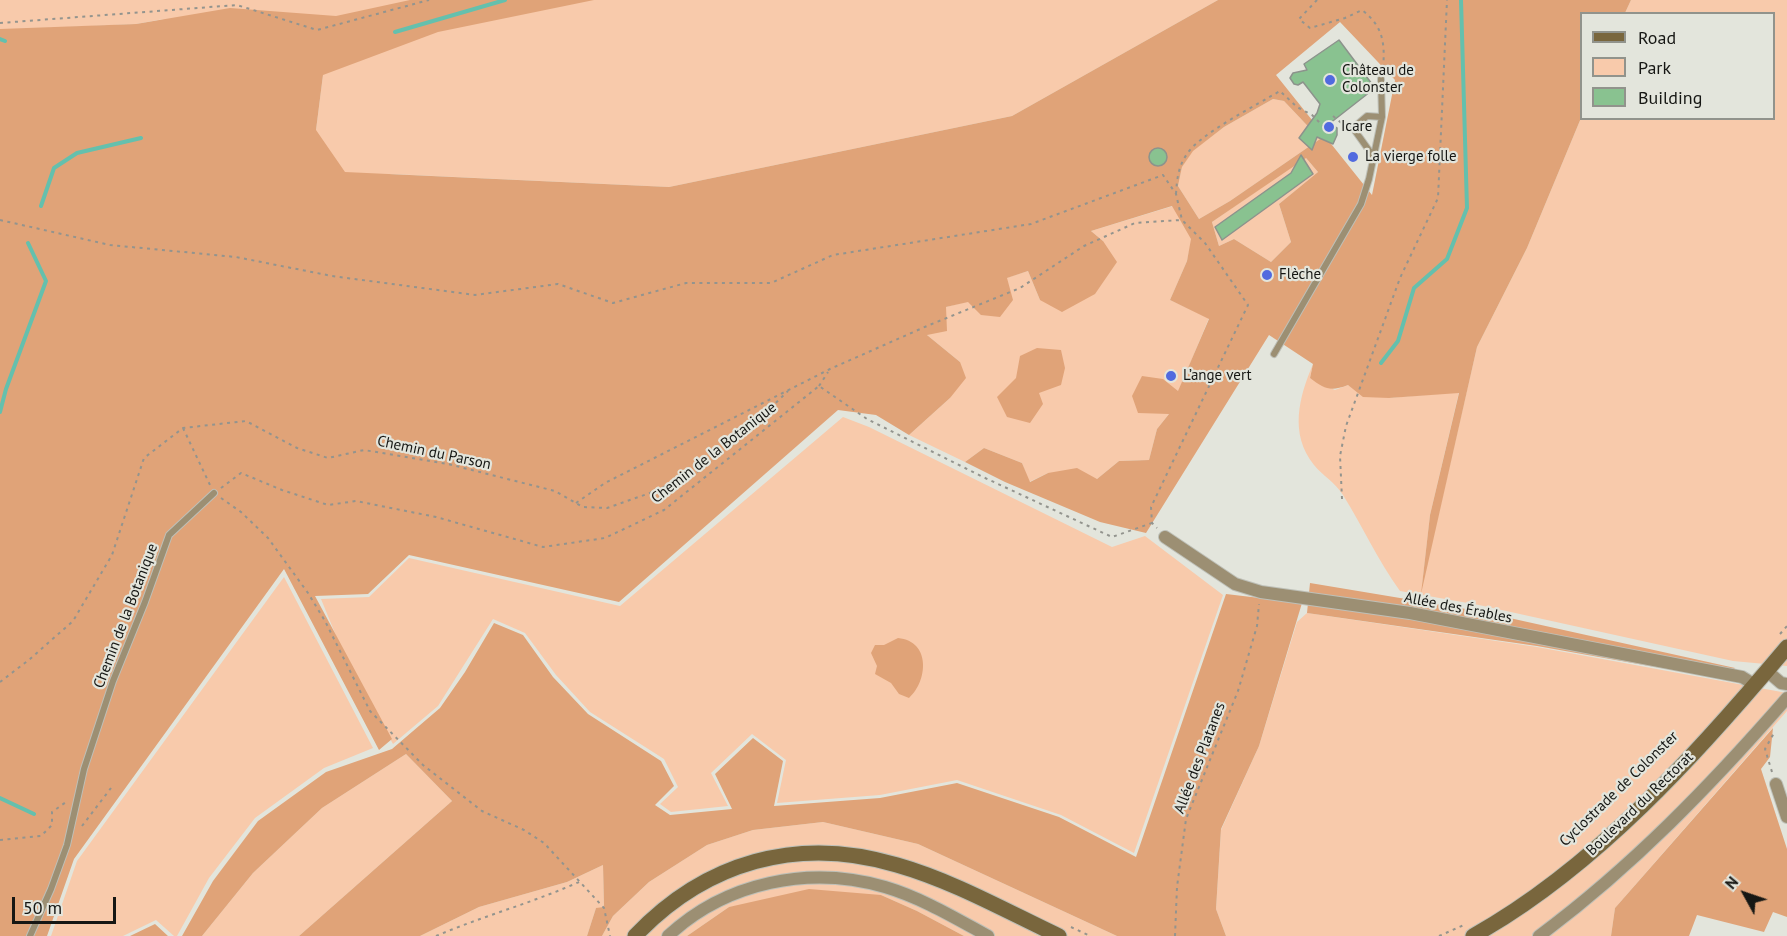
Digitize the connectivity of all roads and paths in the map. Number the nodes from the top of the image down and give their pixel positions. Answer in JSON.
{"nodes":[{"id":1,"x":429,"y":0,"type":"edge"},
{"id":2,"x":1317,"y":0,"type":"edge"},
{"id":3,"x":1447,"y":0,"type":"edge"},
{"id":4,"x":0,"y":23,"type":"edge"},
{"id":5,"x":1381,"y":79,"type":"joint"},
{"id":6,"x":1334,"y":116,"type":"dead end"},
{"id":7,"x":1382,"y":117,"type":"junction"},
{"id":8,"x":1353,"y":128,"type":"junction"},
{"id":9,"x":1332,"y":135,"type":"dead end"},
{"id":10,"x":1373,"y":156,"type":"junction"},
{"id":11,"x":1176,"y":194,"type":"junction"},
{"id":12,"x":0,"y":220,"type":"edge"},
{"id":13,"x":1182,"y":220,"type":"junction"},
{"id":14,"x":1274,"y":354,"type":"dead end"},
{"id":15,"x":830,"y":369,"type":"junction"},
{"id":16,"x":819,"y":386,"type":"junction"},
{"id":17,"x":788,"y":391,"type":"junction"},
{"id":18,"x":183,"y":428,"type":"junction"},
{"id":19,"x":214,"y":493,"type":"junction"},
{"id":20,"x":1342,"y":499,"type":"dead end"},
{"id":21,"x":576,"y":503,"type":"junction"},
{"id":22,"x":1152,"y":524,"type":"junction"},
{"id":23,"x":1165,"y":537,"type":"joint"},
{"id":24,"x":1261,"y":592,"type":"junction"},
{"id":25,"x":1787,"y":626,"type":"edge"},
{"id":26,"x":1783,"y":641,"type":"edge"},
{"id":27,"x":1767,"y":671,"type":"junction"},
{"id":28,"x":0,"y":682,"type":"edge"},
{"id":29,"x":1787,"y":684,"type":"edge"},
{"id":30,"x":1755,"y":685,"type":"junction"},
{"id":31,"x":1787,"y":698,"type":"edge"},
{"id":32,"x":1765,"y":724,"type":"junction"},
{"id":33,"x":1776,"y":784,"type":"joint"},
{"id":34,"x":111,"y":788,"type":"dead end"},
{"id":35,"x":77,"y":806,"type":"junction"},
{"id":36,"x":1787,"y":817,"type":"edge"},
{"id":37,"x":0,"y":840,"type":"edge"},
{"id":38,"x":67,"y":845,"type":"junction"},
{"id":39,"x":579,"y":882,"type":"junction"},
{"id":40,"x":1470,"y":929,"type":"edge"},
{"id":41,"x":30,"y":936,"type":"edge"},
{"id":42,"x":436,"y":936,"type":"edge"},
{"id":43,"x":610,"y":936,"type":"edge"},
{"id":44,"x":635,"y":936,"type":"edge"},
{"id":45,"x":668,"y":936,"type":"edge"},
{"id":46,"x":988,"y":936,"type":"edge"},
{"id":47,"x":1059,"y":936,"type":"edge"},
{"id":48,"x":1175,"y":936,"type":"edge"},
{"id":49,"x":1439,"y":936,"type":"edge"},
{"id":50,"x":1539,"y":936,"type":"edge"}],
"edges":[{"from":1,"to":4,"type":"path"},
{"from":2,"to":5,"type":"path"},
{"from":3,"to":20,"type":"path"},
{"from":5,"to":7,"type":"lane"},
{"from":6,"to":8,"type":"path"},
{"from":7,"to":8,"type":"lane"},
{"from":7,"to":10,"type":"lane"},
{"from":8,"to":10,"type":"lane"},
{"from":9,"to":11,"type":"path"},
{"from":10,"to":14,"type":"lane"},
{"from":11,"to":12,"type":"path"},
{"from":11,"to":13,"type":"path"},
{"from":13,"to":15,"type":"path"},
{"from":13,"to":22,"type":"path"},
{"from":15,"to":16,"type":"path"},
{"from":15,"to":17,"type":"path"},
{"from":16,"to":19,"type":"path","name":"Chemin de la Botanique"},
{"from":16,"to":22,"type":"path"},
{"from":17,"to":21,"type":"path"},
{"from":17,"to":21,"type":"path","name":"Chemin du Parson"},
{"from":18,"to":19,"type":"path"},
{"from":18,"to":21,"type":"path","name":"Chemin du Parson"},
{"from":18,"to":28,"type":"path"},
{"from":19,"to":35,"type":"lane","name":"Chemin de la Botanique"},
{"from":19,"to":39,"type":"path"},
{"from":22,"to":23,"type":"path"},
{"from":23,"to":24,"type":"street","name":"Allée des Érables"},
{"from":24,"to":30,"type":"street","name":"Allée des Érables"},
{"from":24,"to":48,"type":"path","name":"Allée des Platanes"},
{"from":25,"to":26,"type":"path"},
{"from":26,"to":27,"type":"main road","name":"Boulevard du Rectorat"},
{"from":27,"to":29,"type":"street"},
{"from":27,"to":30,"type":"main road","name":"Boulevard du Rectorat"},
{"from":30,"to":40,"type":"main road","name":"Boulevard du Rectorat"},
{"from":31,"to":32,"type":"street"},
{"from":32,"to":33,"type":"path"},
{"from":32,"to":50,"type":"street"},
{"from":33,"to":36,"type":"street"},
{"from":34,"to":38,"type":"path"},
{"from":35,"to":37,"type":"path"},
{"from":35,"to":38,"type":"lane","name":"Chemin de la Botanique"},
{"from":38,"to":41,"type":"lane","name":"Chemin de la Botanique"},
{"from":39,"to":42,"type":"path"},
{"from":39,"to":43,"type":"path"},
{"from":40,"to":49,"type":"path"},
{"from":44,"to":47,"type":"main road"},
{"from":45,"to":46,"type":"street"}]}
